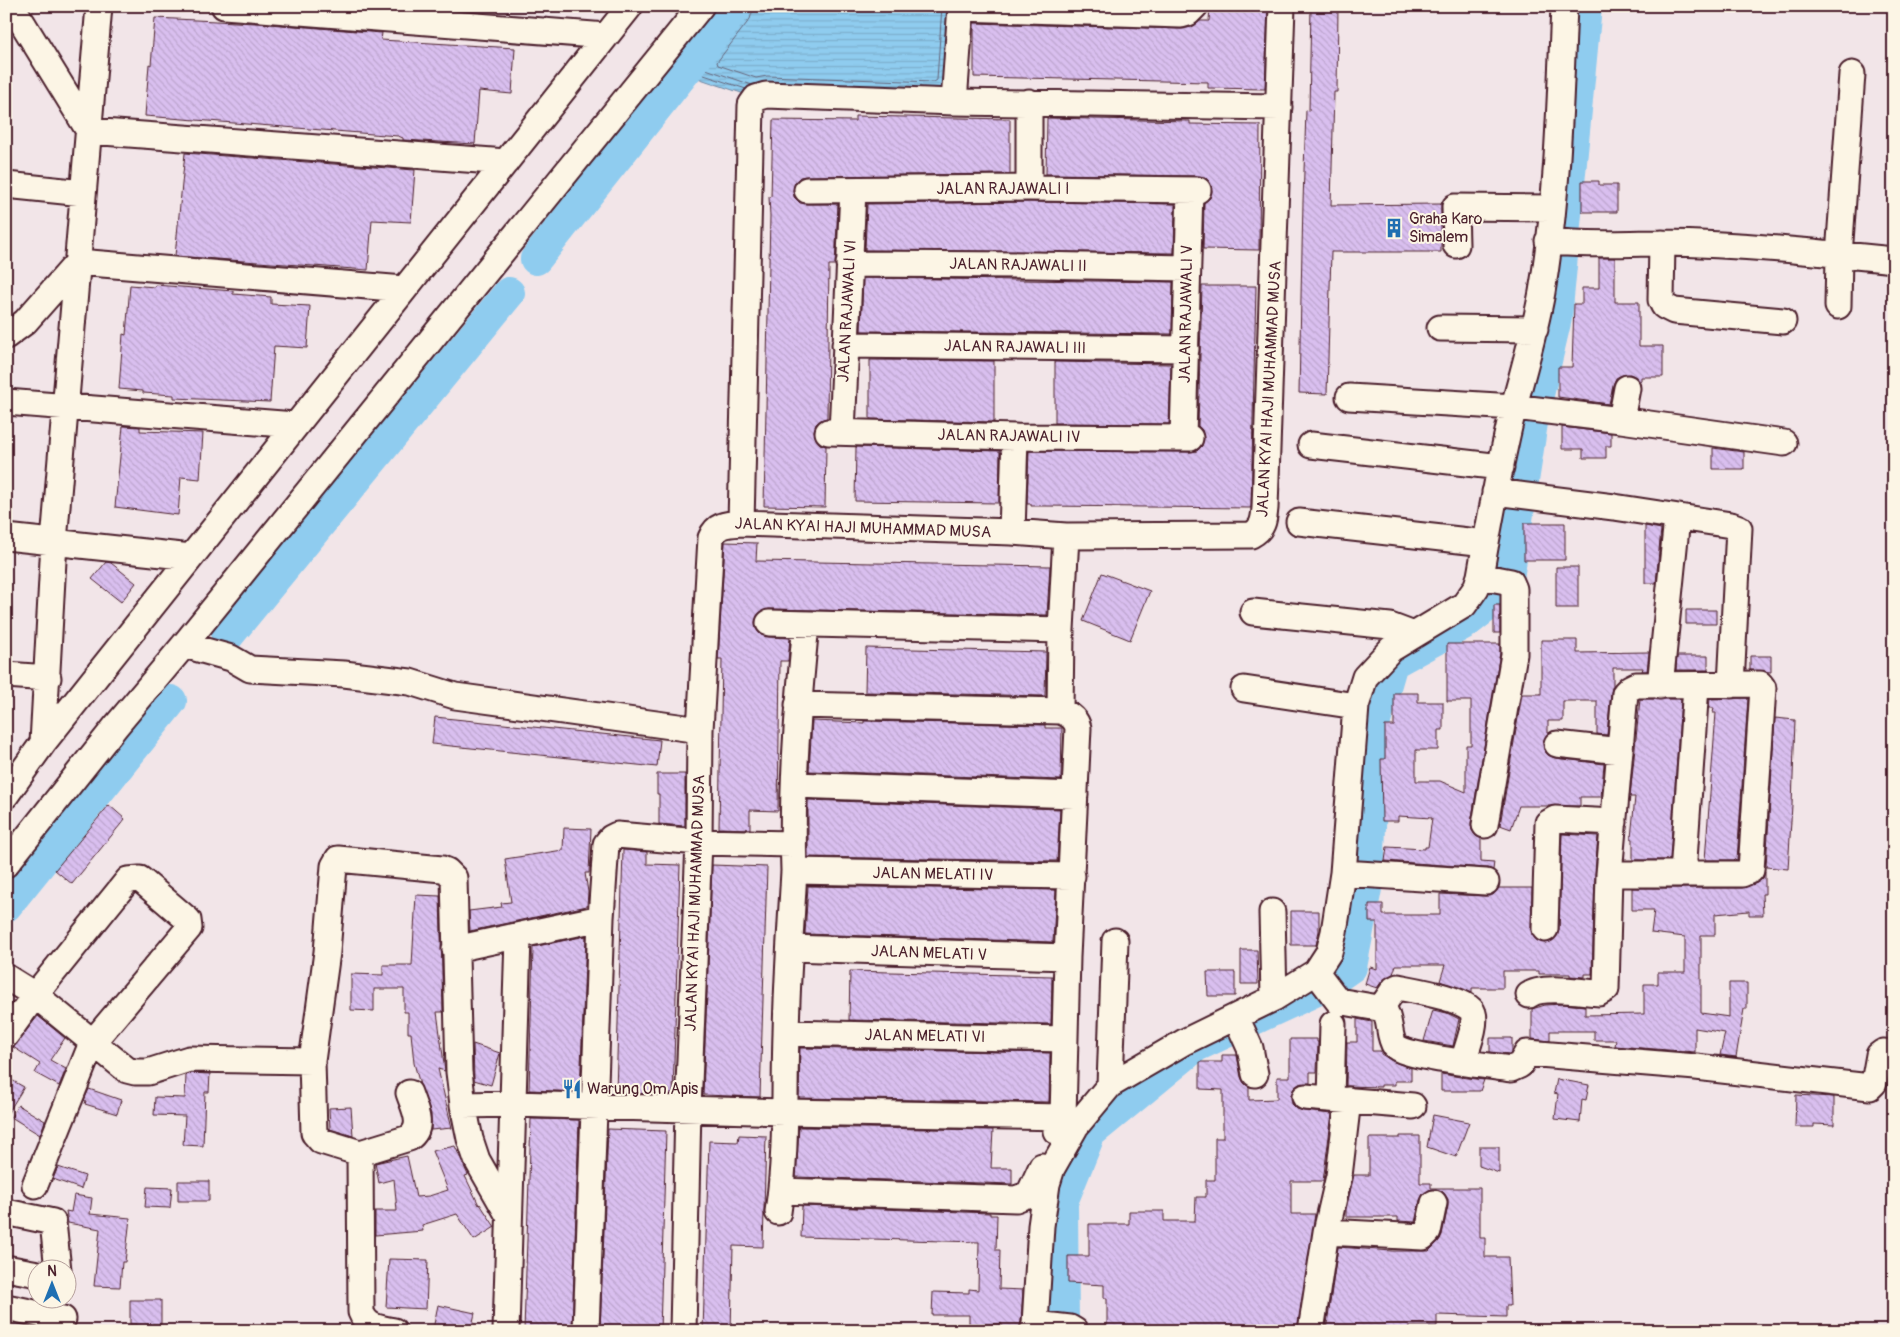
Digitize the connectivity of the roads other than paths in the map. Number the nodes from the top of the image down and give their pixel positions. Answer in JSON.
{"nodes":[{"id":1,"x":12,"y":6,"type":"edge"},
{"id":2,"x":99,"y":6,"type":"edge"},
{"id":3,"x":224,"y":6,"type":"edge"},
{"id":4,"x":630,"y":6,"type":"edge"},
{"id":5,"x":701,"y":6,"type":"edge"},
{"id":6,"x":1195,"y":6,"type":"edge"},
{"id":7,"x":1282,"y":6,"type":"edge"},
{"id":8,"x":1564,"y":6,"type":"edge"},
{"id":9,"x":961,"y":7,"type":"edge"},
{"id":10,"x":606,"y":36,"type":"junction"},
{"id":11,"x":1852,"y":74,"type":"dead end"},
{"id":12,"x":954,"y":102,"type":"junction"},
{"id":13,"x":1029,"y":102,"type":"junction"},
{"id":14,"x":1279,"y":107,"type":"junction"},
{"id":15,"x":88,"y":132,"type":"junction"},
{"id":16,"x":506,"y":162,"type":"junction"},
{"id":17,"x":6,"y":185,"type":"edge"},
{"id":18,"x":1029,"y":188,"type":"junction"},
{"id":19,"x":808,"y":190,"type":"dead end"},
{"id":20,"x":853,"y":190,"type":"junction"},
{"id":21,"x":1194,"y":190,"type":"joint"},
{"id":22,"x":83,"y":193,"type":"junction"},
{"id":23,"x":1552,"y":208,"type":"junction"},
{"id":24,"x":1560,"y":242,"type":"junction"},
{"id":25,"x":1662,"y":244,"type":"junction"},
{"id":26,"x":1456,"y":245,"type":"dead end"},
{"id":27,"x":1839,"y":254,"type":"junction"},
{"id":28,"x":1894,"y":260,"type":"edge"},
{"id":29,"x":78,"y":262,"type":"junction"},
{"id":30,"x":848,"y":264,"type":"junction"},
{"id":31,"x":1187,"y":268,"type":"junction"},
{"id":32,"x":404,"y":289,"type":"junction"},
{"id":33,"x":1838,"y":306,"type":"dead end"},
{"id":34,"x":1783,"y":321,"type":"dead end"},
{"id":35,"x":1440,"y":328,"type":"dead end"},
{"id":36,"x":1535,"y":329,"type":"junction"},
{"id":37,"x":6,"y":336,"type":"edge"},
{"id":38,"x":845,"y":345,"type":"junction"},
{"id":39,"x":1186,"y":349,"type":"junction"},
{"id":40,"x":1628,"y":388,"type":"dead end"},
{"id":41,"x":1349,"y":397,"type":"dead end"},
{"id":42,"x":6,"y":402,"type":"edge"},
{"id":43,"x":66,"y":407,"type":"junction"},
{"id":44,"x":1527,"y":409,"type":"junction"},
{"id":45,"x":1622,"y":420,"type":"junction"},
{"id":46,"x":295,"y":425,"type":"junction"},
{"id":47,"x":835,"y":432,"type":"joint"},
{"id":48,"x":1015,"y":437,"type":"junction"},
{"id":49,"x":1186,"y":438,"type":"joint"},
{"id":50,"x":1784,"y":443,"type":"dead end"},
{"id":51,"x":1311,"y":445,"type":"dead end"},
{"id":52,"x":1501,"y":467,"type":"junction"},
{"id":53,"x":1502,"y":493,"type":"junction"},
{"id":54,"x":1677,"y":518,"type":"junction"},
{"id":55,"x":741,"y":522,"type":"junction"},
{"id":56,"x":1299,"y":522,"type":"dead end"},
{"id":57,"x":1012,"y":532,"type":"junction"},
{"id":58,"x":1066,"y":536,"type":"junction"},
{"id":59,"x":6,"y":538,"type":"edge"},
{"id":60,"x":54,"y":542,"type":"junction"},
{"id":61,"x":1486,"y":543,"type":"junction"},
{"id":62,"x":191,"y":557,"type":"junction"},
{"id":63,"x":1496,"y":579,"type":"junction"},
{"id":64,"x":1252,"y":612,"type":"dead end"},
{"id":65,"x":769,"y":622,"type":"dead end"},
{"id":66,"x":806,"y":624,"type":"junction"},
{"id":67,"x":1061,"y":630,"type":"junction"},
{"id":68,"x":1414,"y":635,"type":"junction"},
{"id":69,"x":186,"y":646,"type":"junction"},
{"id":70,"x":6,"y":675,"type":"edge"},
{"id":71,"x":48,"y":678,"type":"junction"},
{"id":72,"x":1730,"y":685,"type":"junction"},
{"id":73,"x":1660,"y":686,"type":"junction"},
{"id":74,"x":1696,"y":686,"type":"junction"},
{"id":75,"x":1244,"y":689,"type":"dead end"},
{"id":76,"x":798,"y":706,"type":"junction"},
{"id":77,"x":1356,"y":706,"type":"junction"},
{"id":78,"x":1060,"y":711,"type":"junction"},
{"id":79,"x":700,"y":730,"type":"junction"},
{"id":80,"x":43,"y":743,"type":"junction"},
{"id":81,"x":1557,"y":744,"type":"dead end"},
{"id":82,"x":1620,"y":751,"type":"junction"},
{"id":83,"x":795,"y":785,"type":"junction"},
{"id":84,"x":6,"y":795,"type":"edge"},
{"id":85,"x":1074,"y":795,"type":"junction"},
{"id":86,"x":1614,"y":822,"type":"junction"},
{"id":87,"x":1485,"y":825,"type":"dead end"},
{"id":88,"x":699,"y":842,"type":"junction"},
{"id":89,"x":793,"y":844,"type":"junction"},
{"id":90,"x":6,"y":864,"type":"edge"},
{"id":91,"x":794,"y":871,"type":"junction"},
{"id":92,"x":1360,"y":874,"type":"junction"},
{"id":93,"x":1610,"y":874,"type":"junction"},
{"id":94,"x":1683,"y":874,"type":"junction"},
{"id":95,"x":1072,"y":876,"type":"junction"},
{"id":96,"x":1486,"y":882,"type":"dead end"},
{"id":97,"x":1272,"y":912,"type":"dead end"},
{"id":98,"x":601,"y":918,"type":"junction"},
{"id":99,"x":1545,"y":929,"type":"dead end"},
{"id":100,"x":518,"y":937,"type":"junction"},
{"id":101,"x":1115,"y":941,"type":"dead end"},
{"id":102,"x":790,"y":948,"type":"junction"},
{"id":103,"x":455,"y":949,"type":"junction"},
{"id":104,"x":1067,"y":957,"type":"junction"},
{"id":105,"x":6,"y":977,"type":"edge"},
{"id":106,"x":1324,"y":984,"type":"junction"},
{"id":107,"x":34,"y":995,"type":"junction"},
{"id":108,"x":1528,"y":995,"type":"dead end"},
{"id":109,"x":1274,"y":998,"type":"junction"},
{"id":110,"x":1381,"y":1008,"type":"junction"},
{"id":111,"x":1239,"y":1024,"type":"junction"},
{"id":112,"x":1332,"y":1024,"type":"dead end"},
{"id":113,"x":786,"y":1033,"type":"junction"},
{"id":114,"x":6,"y":1035,"type":"edge"},
{"id":115,"x":1064,"y":1039,"type":"junction"},
{"id":116,"x":92,"y":1043,"type":"junction"},
{"id":117,"x":1894,"y":1053,"type":"edge"},
{"id":118,"x":312,"y":1061,"type":"junction"},
{"id":119,"x":1463,"y":1062,"type":"junction"},
{"id":120,"x":1255,"y":1074,"type":"dead end"},
{"id":121,"x":1110,"y":1086,"type":"junction"},
{"id":122,"x":410,"y":1093,"type":"dead end"},
{"id":123,"x":1305,"y":1097,"type":"dead end"},
{"id":124,"x":1339,"y":1100,"type":"junction"},
{"id":125,"x":514,"y":1104,"type":"junction"},
{"id":126,"x":463,"y":1105,"type":"junction"},
{"id":127,"x":594,"y":1106,"type":"junction"},
{"id":128,"x":1413,"y":1106,"type":"dead end"},
{"id":129,"x":688,"y":1108,"type":"junction"},
{"id":130,"x":785,"y":1112,"type":"junction"},
{"id":131,"x":1062,"y":1117,"type":"junction"},
{"id":132,"x":360,"y":1154,"type":"junction"},
{"id":133,"x":35,"y":1185,"type":"dead end"},
{"id":134,"x":1434,"y":1203,"type":"dead end"},
{"id":135,"x":6,"y":1212,"type":"edge"},
{"id":136,"x":509,"y":1216,"type":"junction"},
{"id":137,"x":1326,"y":1232,"type":"junction"},
{"id":138,"x":57,"y":1260,"type":"edge"},
{"id":139,"x":6,"y":1268,"type":"edge"},
{"id":140,"x":28,"y":1272,"type":"edge"},
{"id":141,"x":14,"y":1316,"type":"edge"},
{"id":142,"x":63,"y":1316,"type":"edge"},
{"id":143,"x":1053,"y":1328,"type":"edge"},
{"id":144,"x":394,"y":1331,"type":"edge"},
{"id":145,"x":506,"y":1331,"type":"edge"},
{"id":146,"x":586,"y":1331,"type":"edge"},
{"id":147,"x":683,"y":1331,"type":"edge"},
{"id":148,"x":1311,"y":1331,"type":"edge"}],
"edges":[{"from":1,"to":15,"type":"street"},
{"from":2,"to":15,"type":"street"},
{"from":3,"to":10,"type":"street"},
{"from":4,"to":10,"type":"street"},
{"from":5,"to":69,"type":"street"},
{"from":6,"to":9,"type":"street"},
{"from":7,"to":14,"type":"street","name":"JALAN KYAI HAJI MUHAMMAD MUSA"},
{"from":8,"to":23,"type":"street"},
{"from":9,"to":12,"type":"street"},
{"from":10,"to":16,"type":"street"},
{"from":11,"to":27,"type":"street"},
{"from":12,"to":13,"type":"street"},
{"from":12,"to":55,"type":"street"},
{"from":13,"to":14,"type":"street"},
{"from":13,"to":18,"type":"street"},
{"from":14,"to":58,"type":"street","name":"JALAN KYAI HAJI MUHAMMAD MUSA"},
{"from":15,"to":16,"type":"street"},
{"from":15,"to":22,"type":"street"},
{"from":16,"to":32,"type":"street"},
{"from":17,"to":22,"type":"street"},
{"from":18,"to":20,"type":"street","name":"JALAN RAJAWALI I"},
{"from":18,"to":21,"type":"street","name":"JALAN RAJAWALI I"},
{"from":19,"to":20,"type":"street","name":"JALAN RAJAWALI I"},
{"from":20,"to":30,"type":"street","name":"JALAN RAJAWALI VI"},
{"from":21,"to":31,"type":"street","name":"JALAN RAJAWALI V"},
{"from":22,"to":29,"type":"street"},
{"from":23,"to":24,"type":"street"},
{"from":23,"to":26,"type":"street"},
{"from":24,"to":25,"type":"street"},
{"from":24,"to":36,"type":"street"},
{"from":25,"to":27,"type":"street"},
{"from":25,"to":34,"type":"street"},
{"from":27,"to":28,"type":"street"},
{"from":27,"to":33,"type":"street"},
{"from":29,"to":32,"type":"street"},
{"from":29,"to":37,"type":"street"},
{"from":29,"to":43,"type":"street"},
{"from":30,"to":31,"type":"street","name":"JALAN RAJAWALI II"},
{"from":30,"to":38,"type":"street","name":"JALAN RAJAWALI VI"},
{"from":31,"to":39,"type":"street","name":"JALAN RAJAWALI V"},
{"from":32,"to":46,"type":"street"},
{"from":35,"to":36,"type":"street"},
{"from":36,"to":44,"type":"street"},
{"from":38,"to":39,"type":"street","name":"JALAN RAJAWALI III"},
{"from":38,"to":47,"type":"street","name":"JALAN RAJAWALI VI"},
{"from":39,"to":49,"type":"street","name":"JALAN RAJAWALI V"},
{"from":40,"to":45,"type":"street"},
{"from":41,"to":44,"type":"street"},
{"from":42,"to":43,"type":"street"},
{"from":43,"to":46,"type":"street"},
{"from":43,"to":60,"type":"street"},
{"from":44,"to":45,"type":"street"},
{"from":44,"to":52,"type":"street"},
{"from":45,"to":50,"type":"street"},
{"from":46,"to":62,"type":"street"},
{"from":47,"to":48,"type":"street","name":"JALAN RAJAWALI IV"},
{"from":48,"to":49,"type":"street","name":"JALAN RAJAWALI IV"},
{"from":48,"to":57,"type":"street"},
{"from":51,"to":52,"type":"street"},
{"from":52,"to":53,"type":"street"},
{"from":53,"to":54,"type":"street"},
{"from":53,"to":61,"type":"street"},
{"from":54,"to":72,"type":"street"},
{"from":54,"to":73,"type":"street"},
{"from":55,"to":57,"type":"street","name":"JALAN KYAI HAJI MUHAMMAD MUSA"},
{"from":55,"to":79,"type":"street","name":"JALAN KYAI HAJI MUHAMMAD MUSA"},
{"from":56,"to":61,"type":"street"},
{"from":57,"to":58,"type":"street","name":"JALAN KYAI HAJI MUHAMMAD MUSA"},
{"from":58,"to":67,"type":"street"},
{"from":59,"to":60,"type":"street"},
{"from":60,"to":62,"type":"street"},
{"from":60,"to":71,"type":"street"},
{"from":61,"to":63,"type":"street"},
{"from":62,"to":80,"type":"street"},
{"from":63,"to":68,"type":"street"},
{"from":63,"to":87,"type":"street"},
{"from":64,"to":68,"type":"street"},
{"from":65,"to":66,"type":"street"},
{"from":66,"to":67,"type":"street"},
{"from":66,"to":76,"type":"street"},
{"from":67,"to":78,"type":"street"},
{"from":68,"to":77,"type":"street"},
{"from":69,"to":79,"type":"street"},
{"from":69,"to":90,"type":"street"},
{"from":70,"to":71,"type":"street"},
{"from":71,"to":80,"type":"street"},
{"from":72,"to":74,"type":"street"},
{"from":72,"to":94,"type":"street"},
{"from":73,"to":74,"type":"street"},
{"from":73,"to":82,"type":"street"},
{"from":74,"to":94,"type":"street"},
{"from":75,"to":77,"type":"street"},
{"from":76,"to":78,"type":"street"},
{"from":76,"to":83,"type":"street"},
{"from":77,"to":92,"type":"street"},
{"from":78,"to":85,"type":"street"},
{"from":79,"to":88,"type":"street","name":"JALAN KYAI HAJI MUHAMMAD MUSA"},
{"from":80,"to":84,"type":"street"},
{"from":81,"to":82,"type":"street"},
{"from":82,"to":86,"type":"street"},
{"from":83,"to":85,"type":"street"},
{"from":83,"to":89,"type":"street"},
{"from":85,"to":95,"type":"street"},
{"from":86,"to":93,"type":"street"},
{"from":86,"to":99,"type":"street"},
{"from":88,"to":89,"type":"street"},
{"from":88,"to":98,"type":"street"},
{"from":88,"to":129,"type":"street","name":"JALAN KYAI HAJI MUHAMMAD MUSA"},
{"from":89,"to":91,"type":"street"},
{"from":91,"to":95,"type":"street","name":"JALAN MELATI IV"},
{"from":91,"to":102,"type":"street"},
{"from":92,"to":96,"type":"street"},
{"from":92,"to":106,"type":"street"},
{"from":93,"to":94,"type":"street"},
{"from":93,"to":108,"type":"street"},
{"from":95,"to":104,"type":"street"},
{"from":97,"to":109,"type":"street"},
{"from":98,"to":100,"type":"street"},
{"from":98,"to":127,"type":"street"},
{"from":100,"to":103,"type":"street"},
{"from":100,"to":125,"type":"street"},
{"from":101,"to":121,"type":"street"},
{"from":102,"to":104,"type":"street","name":"JALAN MELATI V"},
{"from":102,"to":113,"type":"street"},
{"from":103,"to":118,"type":"street"},
{"from":103,"to":126,"type":"street"},
{"from":104,"to":115,"type":"street"},
{"from":105,"to":107,"type":"street"},
{"from":106,"to":109,"type":"street"},
{"from":106,"to":110,"type":"street"},
{"from":107,"to":114,"type":"street"},
{"from":107,"to":116,"type":"street"},
{"from":107,"to":116,"type":"street"},
{"from":109,"to":111,"type":"street"},
{"from":110,"to":119,"type":"street"},
{"from":110,"to":119,"type":"street"},
{"from":111,"to":120,"type":"street"},
{"from":111,"to":121,"type":"street"},
{"from":112,"to":124,"type":"street"},
{"from":113,"to":115,"type":"street","name":"JALAN MELATI VI"},
{"from":113,"to":130,"type":"street"},
{"from":115,"to":131,"type":"street"},
{"from":116,"to":118,"type":"street"},
{"from":116,"to":133,"type":"street"},
{"from":117,"to":119,"type":"street"},
{"from":118,"to":132,"type":"street"},
{"from":121,"to":143,"type":"street"},
{"from":122,"to":132,"type":"street"},
{"from":123,"to":124,"type":"street"},
{"from":124,"to":128,"type":"street"},
{"from":124,"to":137,"type":"street"},
{"from":125,"to":126,"type":"street"},
{"from":125,"to":127,"type":"street"},
{"from":125,"to":136,"type":"street"},
{"from":126,"to":136,"type":"street"},
{"from":127,"to":129,"type":"street"},
{"from":127,"to":146,"type":"street"},
{"from":129,"to":130,"type":"street"},
{"from":129,"to":147,"type":"street","name":"JALAN KYAI HAJI MUHAMMAD MUSA"},
{"from":130,"to":131,"type":"street"},
{"from":130,"to":131,"type":"street"},
{"from":132,"to":144,"type":"street"},
{"from":134,"to":137,"type":"street"},
{"from":135,"to":138,"type":"street"},
{"from":136,"to":145,"type":"street"},
{"from":137,"to":148,"type":"street"},
{"from":139,"to":140,"type":"street"},
{"from":141,"to":142,"type":"street"}]}
